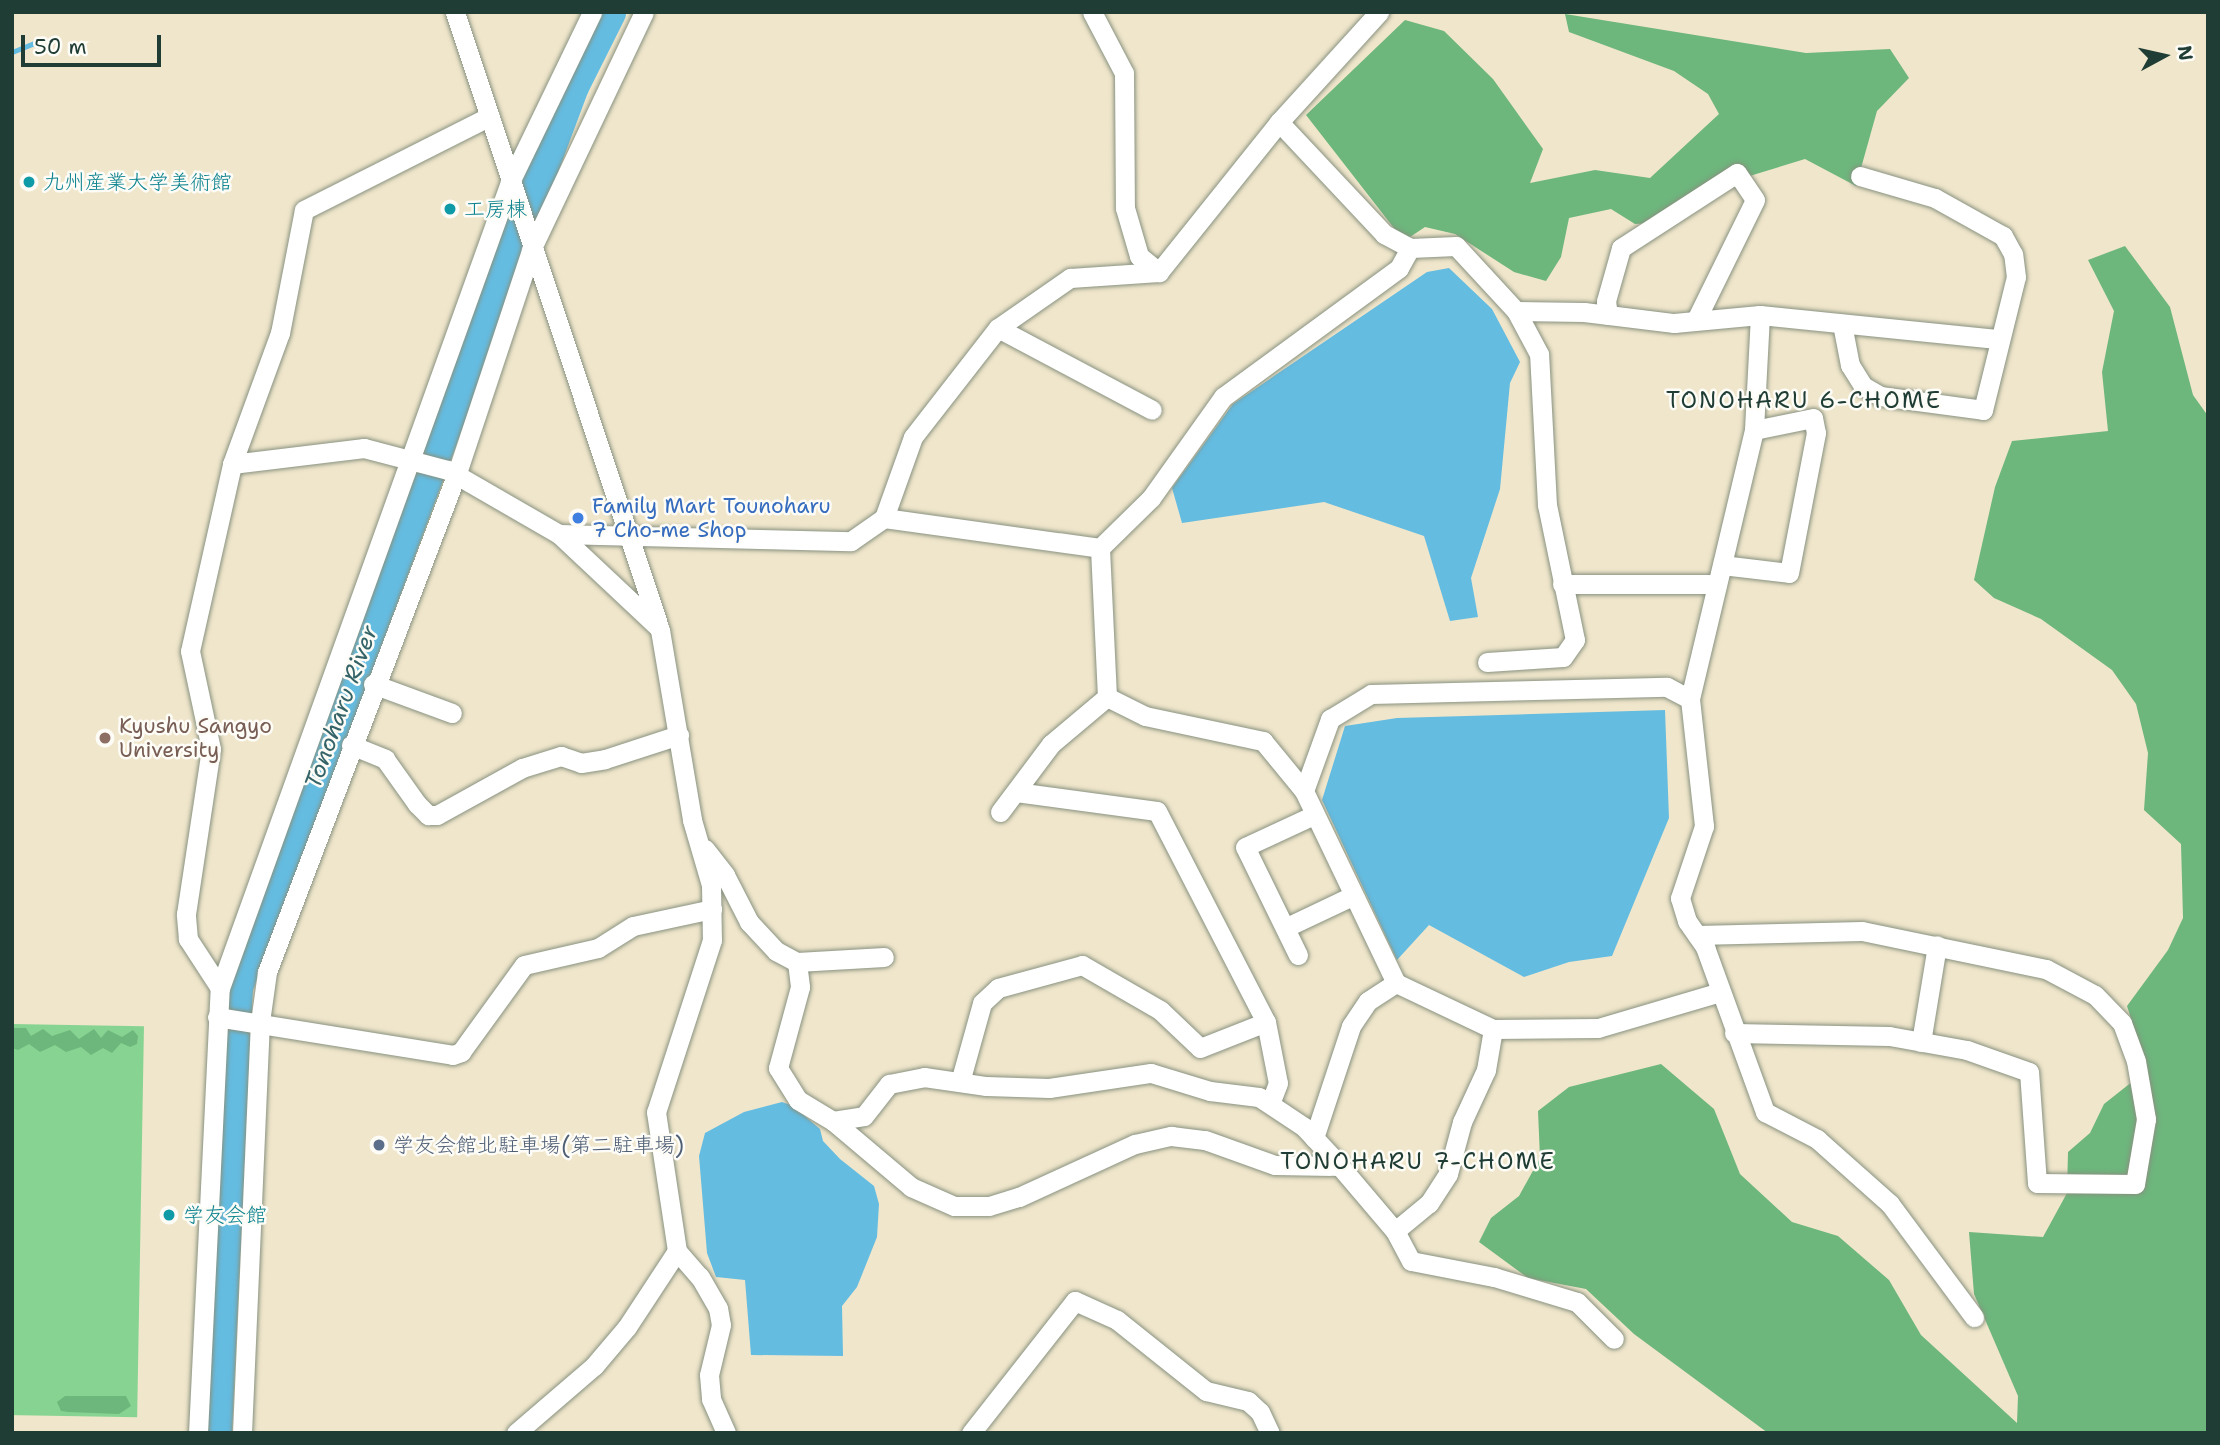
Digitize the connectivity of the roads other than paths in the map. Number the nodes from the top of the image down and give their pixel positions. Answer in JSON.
{"nodes":[{"id":1,"x":456,"y":12,"type":"edge"},
{"id":2,"x":592,"y":12,"type":"edge"},
{"id":3,"x":643,"y":12,"type":"edge"},
{"id":4,"x":1092,"y":12,"type":"edge"},
{"id":5,"x":1379,"y":12,"type":"edge"},
{"id":6,"x":489,"y":116,"type":"junction"},
{"id":7,"x":1279,"y":122,"type":"junction"},
{"id":8,"x":1860,"y":176,"type":"dead end"},
{"id":9,"x":512,"y":188,"type":"junction"},
{"id":10,"x":529,"y":244,"type":"junction"},
{"id":11,"x":1410,"y":248,"type":"junction"},
{"id":12,"x":1159,"y":272,"type":"junction"},
{"id":13,"x":1516,"y":311,"type":"junction"},
{"id":14,"x":1608,"y":315,"type":"junction"},
{"id":15,"x":1760,"y":315,"type":"junction"},
{"id":16,"x":1696,"y":320,"type":"junction"},
{"id":17,"x":1842,"y":324,"type":"junction"},
{"id":18,"x":998,"y":328,"type":"junction"},
{"id":19,"x":1997,"y":339,"type":"junction"},
{"id":20,"x":1152,"y":410,"type":"dead end"},
{"id":21,"x":1754,"y":430,"type":"junction"},
{"id":22,"x":415,"y":458,"type":"junction"},
{"id":23,"x":232,"y":464,"type":"junction"},
{"id":24,"x":452,"y":472,"type":"junction"},
{"id":25,"x":884,"y":518,"type":"junction"},
{"id":26,"x":559,"y":534,"type":"junction"},
{"id":27,"x":631,"y":534,"type":"junction"},
{"id":28,"x":1100,"y":548,"type":"junction"},
{"id":29,"x":1722,"y":565,"type":"junction"},
{"id":30,"x":1562,"y":584,"type":"junction"},
{"id":31,"x":1717,"y":584,"type":"junction"},
{"id":32,"x":660,"y":629,"type":"junction"},
{"id":33,"x":1487,"y":662,"type":"dead end"},
{"id":34,"x":373,"y":684,"type":"junction"},
{"id":35,"x":1107,"y":697,"type":"junction"},
{"id":36,"x":1690,"y":699,"type":"junction"},
{"id":37,"x":452,"y":713,"type":"dead end"},
{"id":38,"x":679,"y":735,"type":"junction"},
{"id":39,"x":351,"y":745,"type":"junction"},
{"id":40,"x":1304,"y":791,"type":"junction"},
{"id":41,"x":1016,"y":792,"type":"junction"},
{"id":42,"x":1000,"y":812,"type":"dead end"},
{"id":43,"x":1314,"y":815,"type":"junction"},
{"id":44,"x":698,"y":839,"type":"junction"},
{"id":45,"x":1352,"y":897,"type":"junction"},
{"id":46,"x":712,"y":909,"type":"junction"},
{"id":47,"x":1291,"y":925,"type":"dead end"},
{"id":48,"x":1697,"y":936,"type":"junction"},
{"id":49,"x":1937,"y":945,"type":"junction"},
{"id":50,"x":1298,"y":955,"type":"dead end"},
{"id":51,"x":884,"y":957,"type":"dead end"},
{"id":52,"x":797,"y":962,"type":"junction"},
{"id":53,"x":1396,"y":983,"type":"junction"},
{"id":54,"x":220,"y":988,"type":"junction"},
{"id":55,"x":1720,"y":992,"type":"junction"},
{"id":56,"x":217,"y":1017,"type":"junction"},
{"id":57,"x":260,"y":1022,"type":"junction"},
{"id":58,"x":1266,"y":1023,"type":"junction"},
{"id":59,"x":1493,"y":1029,"type":"junction"},
{"id":60,"x":1734,"y":1033,"type":"junction"},
{"id":61,"x":1921,"y":1042,"type":"junction"},
{"id":62,"x":960,"y":1083,"type":"junction"},
{"id":63,"x":1270,"y":1104,"type":"junction"},
{"id":64,"x":833,"y":1121,"type":"junction"},
{"id":65,"x":1314,"y":1138,"type":"junction"},
{"id":66,"x":1341,"y":1166,"type":"junction"},
{"id":67,"x":1395,"y":1231,"type":"junction"},
{"id":68,"x":677,"y":1251,"type":"junction"},
{"id":69,"x":1974,"y":1317,"type":"dead end"},
{"id":70,"x":1614,"y":1339,"type":"dead end"},
{"id":71,"x":198,"y":1433,"type":"edge"},
{"id":72,"x":242,"y":1433,"type":"edge"},
{"id":73,"x":516,"y":1433,"type":"edge"},
{"id":74,"x":726,"y":1433,"type":"edge"},
{"id":75,"x":971,"y":1433,"type":"edge"},
{"id":76,"x":1270,"y":1433,"type":"edge"}],
"edges":[{"from":1,"to":6,"type":"street"},
{"from":2,"to":9,"type":"street"},
{"from":3,"to":10,"type":"street"},
{"from":4,"to":12,"type":"street"},
{"from":5,"to":7,"type":"street"},
{"from":6,"to":9,"type":"street"},
{"from":6,"to":23,"type":"street"},
{"from":7,"to":11,"type":"street"},
{"from":7,"to":12,"type":"street"},
{"from":8,"to":19,"type":"street"},
{"from":9,"to":10,"type":"street"},
{"from":9,"to":22,"type":"street"},
{"from":10,"to":24,"type":"street"},
{"from":10,"to":27,"type":"street"},
{"from":11,"to":13,"type":"street"},
{"from":11,"to":28,"type":"street"},
{"from":12,"to":18,"type":"street"},
{"from":13,"to":14,"type":"street"},
{"from":13,"to":30,"type":"street"},
{"from":14,"to":16,"type":"street"},
{"from":14,"to":16,"type":"street"},
{"from":15,"to":16,"type":"street"},
{"from":15,"to":17,"type":"street"},
{"from":15,"to":21,"type":"street"},
{"from":17,"to":19,"type":"street"},
{"from":17,"to":19,"type":"street"},
{"from":18,"to":20,"type":"street"},
{"from":18,"to":25,"type":"street"},
{"from":21,"to":29,"type":"street"},
{"from":21,"to":29,"type":"street"},
{"from":22,"to":23,"type":"street"},
{"from":22,"to":24,"type":"street"},
{"from":22,"to":54,"type":"street"},
{"from":23,"to":54,"type":"street"},
{"from":24,"to":26,"type":"street"},
{"from":24,"to":34,"type":"street"},
{"from":25,"to":27,"type":"street"},
{"from":25,"to":28,"type":"street"},
{"from":26,"to":27,"type":"street"},
{"from":26,"to":32,"type":"street"},
{"from":27,"to":32,"type":"street"},
{"from":28,"to":35,"type":"street"},
{"from":29,"to":31,"type":"street"},
{"from":30,"to":31,"type":"street"},
{"from":30,"to":33,"type":"street"},
{"from":31,"to":36,"type":"street"},
{"from":32,"to":38,"type":"street"},
{"from":34,"to":37,"type":"street"},
{"from":34,"to":39,"type":"street"},
{"from":35,"to":40,"type":"street"},
{"from":35,"to":41,"type":"street"},
{"from":36,"to":40,"type":"street"},
{"from":36,"to":48,"type":"street"},
{"from":38,"to":39,"type":"street"},
{"from":38,"to":44,"type":"street"},
{"from":39,"to":57,"type":"street"},
{"from":40,"to":43,"type":"street"},
{"from":41,"to":42,"type":"street"},
{"from":41,"to":58,"type":"street"},
{"from":43,"to":45,"type":"street"},
{"from":43,"to":50,"type":"street"},
{"from":44,"to":46,"type":"street"},
{"from":44,"to":52,"type":"street"},
{"from":45,"to":47,"type":"street"},
{"from":45,"to":53,"type":"street"},
{"from":46,"to":57,"type":"street"},
{"from":46,"to":68,"type":"street"},
{"from":48,"to":49,"type":"street"},
{"from":48,"to":55,"type":"street"},
{"from":49,"to":61,"type":"street"},
{"from":49,"to":61,"type":"street"},
{"from":51,"to":52,"type":"street"},
{"from":52,"to":64,"type":"street"},
{"from":53,"to":59,"type":"street"},
{"from":53,"to":65,"type":"street"},
{"from":54,"to":56,"type":"street"},
{"from":55,"to":59,"type":"street"},
{"from":55,"to":60,"type":"street"},
{"from":56,"to":57,"type":"street"},
{"from":56,"to":71,"type":"street"},
{"from":57,"to":72,"type":"street"},
{"from":58,"to":62,"type":"street"},
{"from":58,"to":63,"type":"street"},
{"from":59,"to":67,"type":"street"},
{"from":60,"to":61,"type":"street"},
{"from":60,"to":69,"type":"street"},
{"from":62,"to":63,"type":"street"},
{"from":62,"to":64,"type":"street"},
{"from":63,"to":65,"type":"street"},
{"from":64,"to":66,"type":"street"},
{"from":65,"to":66,"type":"street"},
{"from":66,"to":67,"type":"street"},
{"from":67,"to":70,"type":"street"},
{"from":68,"to":73,"type":"street"},
{"from":68,"to":74,"type":"street"},
{"from":75,"to":76,"type":"street"}]}
